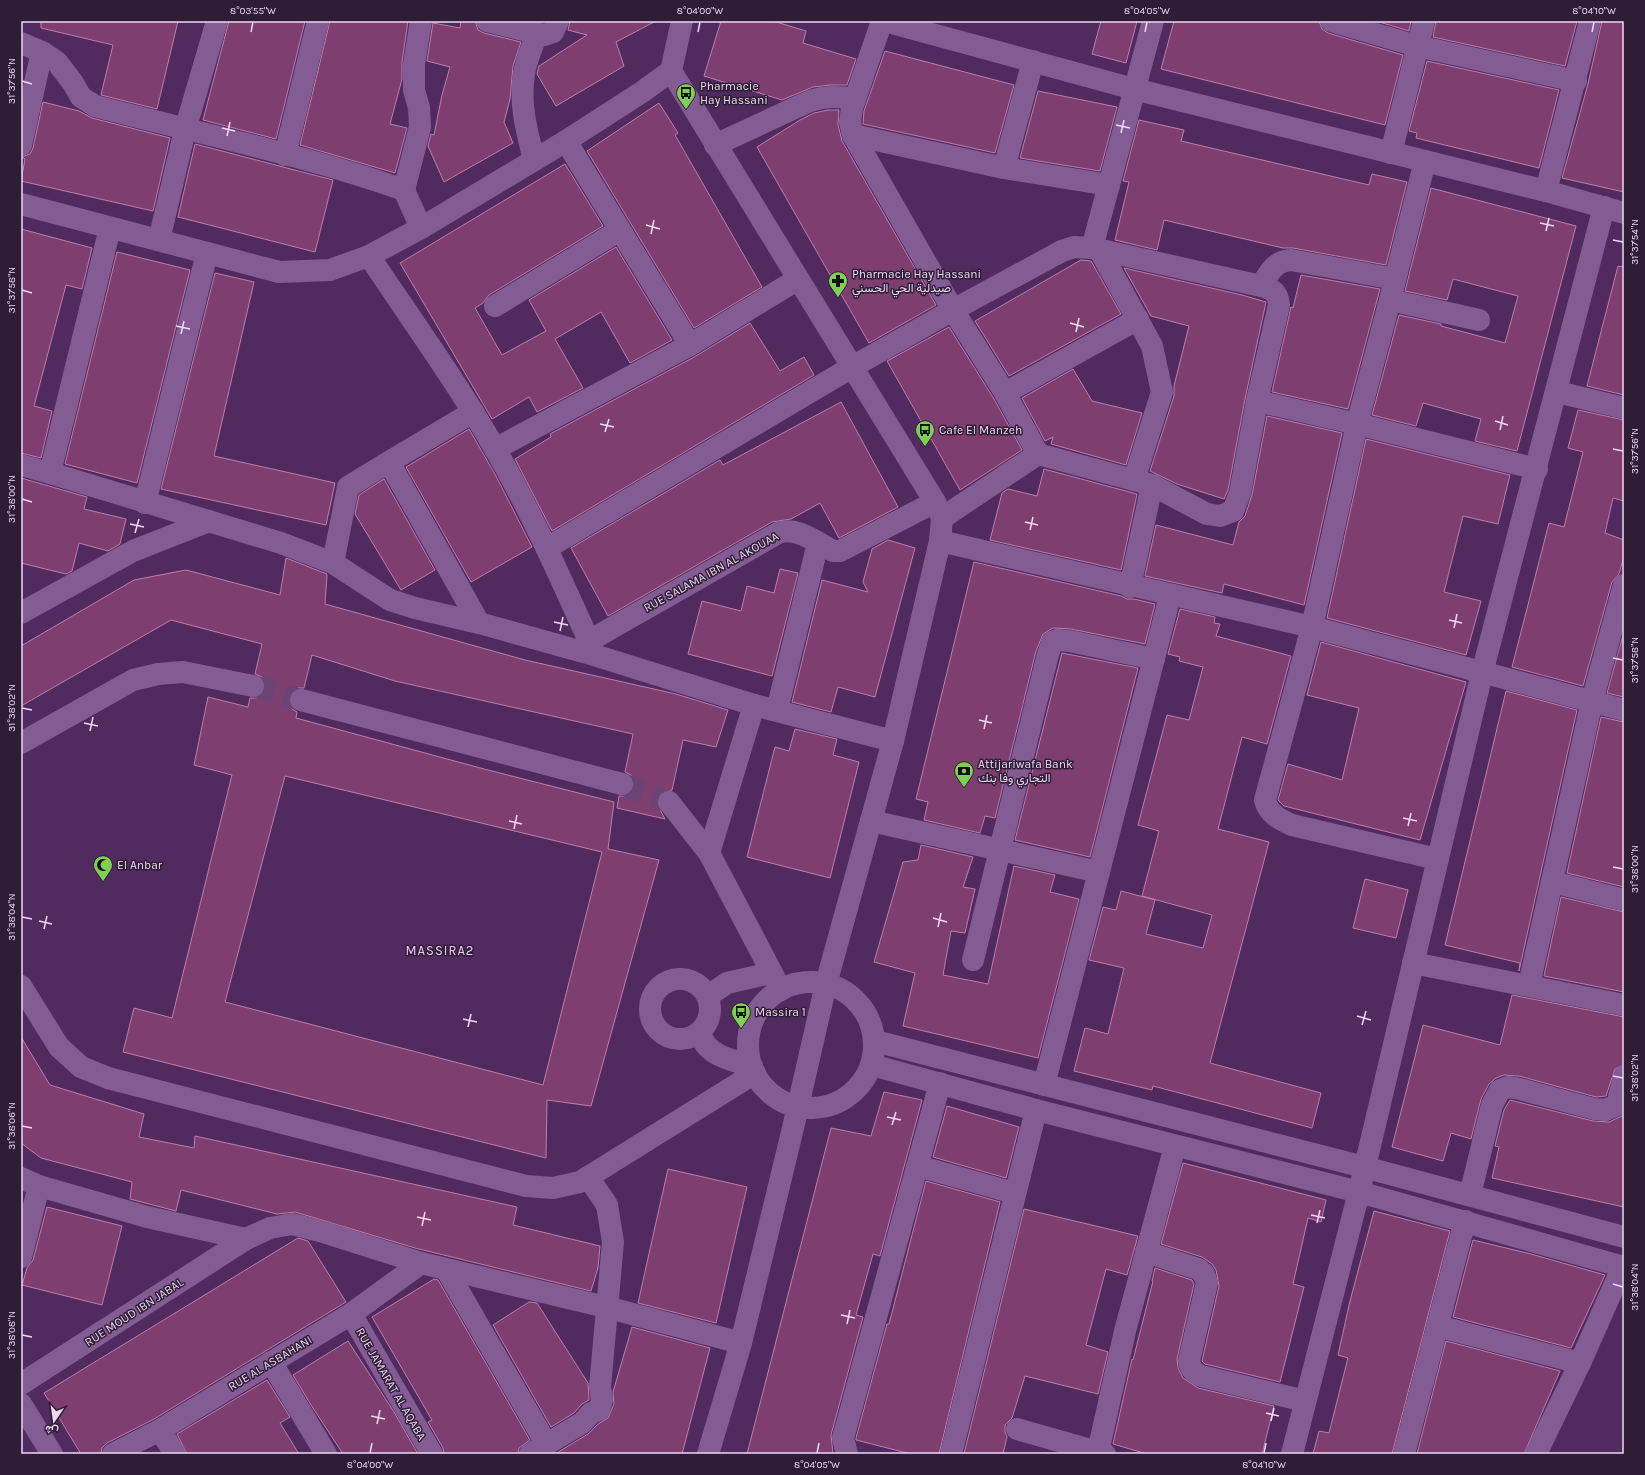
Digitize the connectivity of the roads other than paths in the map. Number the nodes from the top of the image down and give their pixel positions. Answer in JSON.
{"nodes":[{"id":1,"x":217,"y":21,"type":"edge"},
{"id":2,"x":318,"y":21,"type":"edge"},
{"id":3,"x":421,"y":21,"type":"edge"},
{"id":4,"x":488,"y":21,"type":"edge"},
{"id":5,"x":558,"y":21,"type":"edge"},
{"id":6,"x":682,"y":21,"type":"edge"},
{"id":7,"x":883,"y":21,"type":"edge"},
{"id":8,"x":1153,"y":21,"type":"edge"},
{"id":9,"x":1331,"y":21,"type":"edge"},
{"id":10,"x":1424,"y":21,"type":"edge"},
{"id":11,"x":1590,"y":21,"type":"edge"},
{"id":12,"x":537,"y":33,"type":"junction"},
{"id":13,"x":21,"y":43,"type":"edge"},
{"id":14,"x":1417,"y":46,"type":"junction"},
{"id":15,"x":42,"y":52,"type":"junction"},
{"id":16,"x":1033,"y":61,"type":"junction"},
{"id":17,"x":671,"y":71,"type":"junction"},
{"id":18,"x":1576,"y":81,"type":"junction"},
{"id":19,"x":1134,"y":89,"type":"junction"},
{"id":20,"x":855,"y":99,"type":"junction"},
{"id":21,"x":186,"y":130,"type":"junction"},
{"id":22,"x":853,"y":135,"type":"junction"},
{"id":23,"x":566,"y":141,"type":"junction"},
{"id":24,"x":21,"y":145,"type":"edge"},
{"id":25,"x":715,"y":145,"type":"junction"},
{"id":26,"x":1391,"y":153,"type":"junction"},
{"id":27,"x":285,"y":155,"type":"junction"},
{"id":28,"x":534,"y":160,"type":"junction"},
{"id":29,"x":1424,"y":162,"type":"junction"},
{"id":30,"x":1004,"y":168,"type":"junction"},
{"id":31,"x":1109,"y":185,"type":"junction"},
{"id":32,"x":404,"y":190,"type":"junction"},
{"id":33,"x":1546,"y":191,"type":"junction"},
{"id":34,"x":21,"y":204,"type":"edge"},
{"id":35,"x":1614,"y":210,"type":"edge"},
{"id":36,"x":110,"y":228,"type":"junction"},
{"id":37,"x":421,"y":228,"type":"junction"},
{"id":38,"x":620,"y":230,"type":"junction"},
{"id":39,"x":159,"y":240,"type":"junction"},
{"id":40,"x":1095,"y":248,"type":"junction"},
{"id":41,"x":207,"y":253,"type":"junction"},
{"id":42,"x":369,"y":256,"type":"junction"},
{"id":43,"x":798,"y":279,"type":"junction"},
{"id":44,"x":1261,"y":286,"type":"junction"},
{"id":45,"x":1393,"y":289,"type":"junction"},
{"id":46,"x":495,"y":306,"type":"dead end"},
{"id":47,"x":953,"y":310,"type":"junction"},
{"id":48,"x":1138,"y":319,"type":"junction"},
{"id":49,"x":1479,"y":320,"type":"dead end"},
{"id":50,"x":690,"y":345,"type":"junction"},
{"id":51,"x":852,"y":367,"type":"junction"},
{"id":52,"x":1557,"y":392,"type":"junction"},
{"id":53,"x":1005,"y":393,"type":"junction"},
{"id":54,"x":1257,"y":401,"type":"junction"},
{"id":55,"x":1624,"y":408,"type":"edge"},
{"id":56,"x":474,"y":412,"type":"junction"},
{"id":57,"x":1357,"y":424,"type":"junction"},
{"id":58,"x":495,"y":448,"type":"junction"},
{"id":59,"x":1038,"y":454,"type":"junction"},
{"id":60,"x":389,"y":462,"type":"junction"},
{"id":61,"x":21,"y":466,"type":"edge"},
{"id":62,"x":1537,"y":469,"type":"junction"},
{"id":63,"x":50,"y":472,"type":"junction"},
{"id":64,"x":1143,"y":482,"type":"junction"},
{"id":65,"x":145,"y":503,"type":"junction"},
{"id":66,"x":939,"y":510,"type":"junction"},
{"id":67,"x":209,"y":521,"type":"junction"},
{"id":68,"x":940,"y":541,"type":"junction"},
{"id":69,"x":818,"y":543,"type":"junction"},
{"id":70,"x":547,"y":548,"type":"junction"},
{"id":71,"x":332,"y":563,"type":"junction"},
{"id":72,"x":1624,"y":585,"type":"edge"},
{"id":73,"x":1130,"y":587,"type":"junction"},
{"id":74,"x":1170,"y":596,"type":"junction"},
{"id":75,"x":21,"y":613,"type":"edge"},
{"id":76,"x":479,"y":623,"type":"junction"},
{"id":77,"x":1312,"y":627,"type":"junction"},
{"id":78,"x":592,"y":648,"type":"junction"},
{"id":79,"x":1154,"y":659,"type":"junction"},
{"id":80,"x":1482,"y":673,"type":"junction"},
{"id":81,"x":253,"y":686,"type":"tunnel mouth"},
{"id":82,"x":301,"y":700,"type":"tunnel mouth"},
{"id":83,"x":1592,"y":702,"type":"junction"},
{"id":84,"x":754,"y":705,"type":"junction"},
{"id":85,"x":777,"y":710,"type":"junction"},
{"id":86,"x":1624,"y":710,"type":"edge"},
{"id":87,"x":893,"y":741,"type":"junction"},
{"id":88,"x":21,"y":743,"type":"edge"},
{"id":89,"x":622,"y":784,"type":"tunnel mouth"},
{"id":90,"x":669,"y":802,"type":"tunnel mouth"},
{"id":91,"x":871,"y":821,"type":"junction"},
{"id":92,"x":1000,"y":851,"type":"junction"},
{"id":93,"x":710,"y":853,"type":"junction"},
{"id":94,"x":1437,"y":859,"type":"junction"},
{"id":95,"x":1099,"y":872,"type":"junction"},
{"id":96,"x":1553,"y":882,"type":"junction"},
{"id":97,"x":1624,"y":900,"type":"edge"},
{"id":98,"x":973,"y":960,"type":"dead end"},
{"id":99,"x":1413,"y":963,"type":"junction"},
{"id":100,"x":776,"y":981,"type":"junction"},
{"id":101,"x":826,"y":984,"type":"junction"},
{"id":102,"x":1529,"y":985,"type":"junction"},
{"id":103,"x":21,"y":986,"type":"edge"},
{"id":104,"x":708,"y":996,"type":"junction"},
{"id":105,"x":1624,"y":1005,"type":"edge"},
{"id":106,"x":700,"y":1032,"type":"junction"},
{"id":107,"x":875,"y":1041,"type":"junction"},
{"id":108,"x":872,"y":1065,"type":"junction"},
{"id":109,"x":753,"y":1070,"type":"junction"},
{"id":110,"x":1624,"y":1077,"type":"edge"},
{"id":111,"x":940,"y":1083,"type":"junction"},
{"id":112,"x":1044,"y":1085,"type":"junction"},
{"id":113,"x":798,"y":1107,"type":"junction"},
{"id":114,"x":1036,"y":1110,"type":"junction"},
{"id":115,"x":1175,"y":1146,"type":"junction"},
{"id":116,"x":918,"y":1166,"type":"junction"},
{"id":117,"x":1364,"y":1167,"type":"junction"},
{"id":118,"x":588,"y":1177,"type":"junction"},
{"id":119,"x":30,"y":1182,"type":"edge"},
{"id":120,"x":1359,"y":1192,"type":"junction"},
{"id":121,"x":1014,"y":1193,"type":"junction"},
{"id":122,"x":1470,"y":1195,"type":"junction"},
{"id":123,"x":1465,"y":1221,"type":"junction"},
{"id":124,"x":1624,"y":1237,"type":"edge"},
{"id":125,"x":246,"y":1239,"type":"junction"},
{"id":126,"x":1146,"y":1252,"type":"junction"},
{"id":127,"x":21,"y":1256,"type":"edge"},
{"id":128,"x":421,"y":1263,"type":"junction"},
{"id":129,"x":1623,"y":1266,"type":"edge"},
{"id":130,"x":446,"y":1269,"type":"junction"},
{"id":131,"x":606,"y":1307,"type":"junction"},
{"id":132,"x":351,"y":1314,"type":"junction"},
{"id":133,"x":1437,"y":1326,"type":"junction"},
{"id":134,"x":741,"y":1343,"type":"junction"},
{"id":135,"x":271,"y":1362,"type":"junction"},
{"id":136,"x":1580,"y":1363,"type":"junction"},
{"id":137,"x":21,"y":1384,"type":"edge"},
{"id":138,"x":1305,"y":1401,"type":"junction"},
{"id":139,"x":21,"y":1404,"type":"edge"},
{"id":140,"x":1017,"y":1429,"type":"dead end"},
{"id":141,"x":160,"y":1430,"type":"junction"},
{"id":142,"x":538,"y":1449,"type":"edge"},
{"id":143,"x":1102,"y":1453,"type":"edge"},
{"id":144,"x":52,"y":1454,"type":"edge"},
{"id":145,"x":113,"y":1454,"type":"edge"},
{"id":146,"x":175,"y":1454,"type":"edge"},
{"id":147,"x":326,"y":1454,"type":"edge"},
{"id":148,"x":432,"y":1454,"type":"edge"},
{"id":149,"x":708,"y":1454,"type":"edge"},
{"id":150,"x":847,"y":1454,"type":"edge"},
{"id":151,"x":951,"y":1454,"type":"edge"},
{"id":152,"x":1292,"y":1454,"type":"edge"},
{"id":153,"x":1404,"y":1454,"type":"edge"},
{"id":154,"x":1536,"y":1454,"type":"edge"}],
"edges":[{"from":1,"to":21,"type":"street"},
{"from":2,"to":27,"type":"street"},
{"from":3,"to":32,"type":"street"},
{"from":4,"to":12,"type":"street"},
{"from":5,"to":12,"type":"street"},
{"from":6,"to":17,"type":"street"},
{"from":7,"to":16,"type":"street"},
{"from":7,"to":20,"type":"street"},
{"from":8,"to":19,"type":"street"},
{"from":9,"to":14,"type":"street"},
{"from":10,"to":14,"type":"street"},
{"from":11,"to":18,"type":"street"},
{"from":12,"to":28,"type":"street"},
{"from":13,"to":15,"type":"street"},
{"from":14,"to":18,"type":"street"},
{"from":14,"to":26,"type":"street"},
{"from":15,"to":21,"type":"street"},
{"from":15,"to":24,"type":"street"},
{"from":16,"to":19,"type":"street"},
{"from":16,"to":30,"type":"street"},
{"from":17,"to":23,"type":"street"},
{"from":17,"to":25,"type":"street"},
{"from":18,"to":33,"type":"street"},
{"from":19,"to":26,"type":"street"},
{"from":19,"to":31,"type":"street"},
{"from":20,"to":22,"type":"street"},
{"from":20,"to":25,"type":"street"},
{"from":21,"to":27,"type":"street"},
{"from":21,"to":39,"type":"street"},
{"from":22,"to":30,"type":"street"},
{"from":22,"to":47,"type":"street"},
{"from":23,"to":28,"type":"street"},
{"from":23,"to":38,"type":"street"},
{"from":25,"to":43,"type":"street"},
{"from":26,"to":29,"type":"street"},
{"from":27,"to":32,"type":"street"},
{"from":28,"to":37,"type":"street"},
{"from":29,"to":33,"type":"street"},
{"from":29,"to":45,"type":"street"},
{"from":30,"to":31,"type":"street"},
{"from":31,"to":40,"type":"street"},
{"from":32,"to":37,"type":"street"},
{"from":33,"to":35,"type":"street"},
{"from":34,"to":36,"type":"street"},
{"from":35,"to":52,"type":"street"},
{"from":36,"to":39,"type":"street"},
{"from":36,"to":63,"type":"street"},
{"from":37,"to":42,"type":"street"},
{"from":38,"to":46,"type":"street"},
{"from":38,"to":50,"type":"street"},
{"from":39,"to":41,"type":"street"},
{"from":40,"to":44,"type":"street"},
{"from":40,"to":47,"type":"street"},
{"from":40,"to":48,"type":"street"},
{"from":41,"to":42,"type":"street"},
{"from":41,"to":65,"type":"street"},
{"from":42,"to":56,"type":"street"},
{"from":43,"to":50,"type":"street"},
{"from":43,"to":51,"type":"street"},
{"from":44,"to":45,"type":"street"},
{"from":44,"to":54,"type":"street"},
{"from":45,"to":49,"type":"street"},
{"from":45,"to":57,"type":"street"},
{"from":47,"to":51,"type":"street"},
{"from":47,"to":53,"type":"street"},
{"from":48,"to":53,"type":"street"},
{"from":48,"to":64,"type":"street"},
{"from":50,"to":58,"type":"street"},
{"from":51,"to":66,"type":"street"},
{"from":51,"to":70,"type":"street"},
{"from":52,"to":55,"type":"street"},
{"from":52,"to":62,"type":"street"},
{"from":53,"to":59,"type":"street"},
{"from":54,"to":57,"type":"street"},
{"from":54,"to":64,"type":"street"},
{"from":56,"to":58,"type":"street"},
{"from":56,"to":60,"type":"street"},
{"from":57,"to":62,"type":"street"},
{"from":57,"to":77,"type":"street"},
{"from":58,"to":70,"type":"street"},
{"from":59,"to":64,"type":"street"},
{"from":59,"to":66,"type":"street","name":"RUE SALAMA IBN AL AKOUAA"},
{"from":60,"to":71,"type":"street"},
{"from":60,"to":76,"type":"street"},
{"from":61,"to":63,"type":"street"},
{"from":62,"to":80,"type":"street"},
{"from":63,"to":65,"type":"street"},
{"from":64,"to":73,"type":"street"},
{"from":65,"to":67,"type":"street"},
{"from":66,"to":68,"type":"street"},
{"from":66,"to":69,"type":"street","name":"RUE SALAMA IBN AL AKOUAA"},
{"from":67,"to":71,"type":"street"},
{"from":67,"to":75,"type":"street"},
{"from":68,"to":73,"type":"street"},
{"from":68,"to":87,"type":"street"},
{"from":69,"to":78,"type":"street","name":"RUE SALAMA IBN AL AKOUAA"},
{"from":69,"to":85,"type":"street"},
{"from":70,"to":78,"type":"street"},
{"from":71,"to":76,"type":"street"},
{"from":72,"to":83,"type":"street"},
{"from":73,"to":74,"type":"street"},
{"from":74,"to":77,"type":"street"},
{"from":74,"to":79,"type":"street"},
{"from":76,"to":78,"type":"street"},
{"from":77,"to":80,"type":"street"},
{"from":77,"to":94,"type":"street"},
{"from":78,"to":84,"type":"street"},
{"from":79,"to":92,"type":"street"},
{"from":79,"to":95,"type":"street"},
{"from":80,"to":83,"type":"street"},
{"from":80,"to":94,"type":"street"},
{"from":81,"to":88,"type":"street"},
{"from":82,"to":89,"type":"street"},
{"from":83,"to":86,"type":"street"},
{"from":83,"to":96,"type":"street"},
{"from":84,"to":85,"type":"street"},
{"from":84,"to":93,"type":"street"},
{"from":85,"to":87,"type":"street"},
{"from":87,"to":91,"type":"street"},
{"from":90,"to":93,"type":"street"},
{"from":91,"to":92,"type":"street"},
{"from":91,"to":101,"type":"street"},
{"from":92,"to":95,"type":"street"},
{"from":92,"to":98,"type":"street"},
{"from":93,"to":100,"type":"street"},
{"from":94,"to":99,"type":"street"},
{"from":95,"to":112,"type":"street"},
{"from":96,"to":97,"type":"street"},
{"from":96,"to":102,"type":"street"},
{"from":99,"to":102,"type":"street"},
{"from":99,"to":117,"type":"street"},
{"from":100,"to":101,"type":"street"},
{"from":100,"to":104,"type":"street"},
{"from":100,"to":109,"type":"street"},
{"from":101,"to":107,"type":"street"},
{"from":101,"to":113,"type":"street"},
{"from":102,"to":105,"type":"street"},
{"from":103,"to":118,"type":"street"},
{"from":104,"to":106,"type":"street"},
{"from":104,"to":106,"type":"street"},
{"from":106,"to":109,"type":"street"},
{"from":107,"to":108,"type":"street"},
{"from":107,"to":112,"type":"street"},
{"from":108,"to":111,"type":"street"},
{"from":108,"to":113,"type":"street"},
{"from":109,"to":113,"type":"street"},
{"from":109,"to":118,"type":"street"},
{"from":110,"to":122,"type":"street"},
{"from":111,"to":114,"type":"street"},
{"from":111,"to":116,"type":"street"},
{"from":112,"to":117,"type":"street"},
{"from":113,"to":134,"type":"street"},
{"from":114,"to":115,"type":"street"},
{"from":114,"to":121,"type":"street"},
{"from":115,"to":120,"type":"street"},
{"from":115,"to":126,"type":"street"},
{"from":116,"to":121,"type":"street"},
{"from":116,"to":150,"type":"street"},
{"from":117,"to":120,"type":"street"},
{"from":117,"to":122,"type":"street"},
{"from":118,"to":131,"type":"street"},
{"from":119,"to":125,"type":"street"},
{"from":119,"to":127,"type":"street"},
{"from":120,"to":123,"type":"street"},
{"from":120,"to":138,"type":"street"},
{"from":121,"to":151,"type":"street"},
{"from":122,"to":124,"type":"street"},
{"from":123,"to":129,"type":"street"},
{"from":123,"to":133,"type":"street"},
{"from":125,"to":128,"type":"street","name":"RUE MOUD IBN JABAL"},
{"from":125,"to":137,"type":"street","name":"RUE MOUD IBN JABAL"},
{"from":126,"to":138,"type":"street"},
{"from":126,"to":143,"type":"street"},
{"from":128,"to":130,"type":"street","name":"RUE MOUD IBN JABAL"},
{"from":128,"to":132,"type":"street","name":"RUE AL ASBAHANI"},
{"from":129,"to":136,"type":"street"},
{"from":130,"to":131,"type":"street","name":"RUE MOUD IBN JABAL"},
{"from":130,"to":142,"type":"street"},
{"from":131,"to":134,"type":"street","name":"RUE MOUD IBN JABAL"},
{"from":131,"to":142,"type":"street"},
{"from":132,"to":135,"type":"street","name":"RUE AL ASBAHANI"},
{"from":132,"to":148,"type":"street","name":"RUE JAMARAT AL AQABA"},
{"from":133,"to":136,"type":"street"},
{"from":133,"to":153,"type":"street"},
{"from":134,"to":149,"type":"street"},
{"from":135,"to":141,"type":"street","name":"RUE AL ASBAHANI"},
{"from":135,"to":147,"type":"street"},
{"from":136,"to":154,"type":"street"},
{"from":138,"to":152,"type":"street"},
{"from":139,"to":144,"type":"street"},
{"from":140,"to":143,"type":"street"},
{"from":141,"to":145,"type":"street","name":"RUE AL ASBAHANI"},
{"from":141,"to":146,"type":"street"}]}
